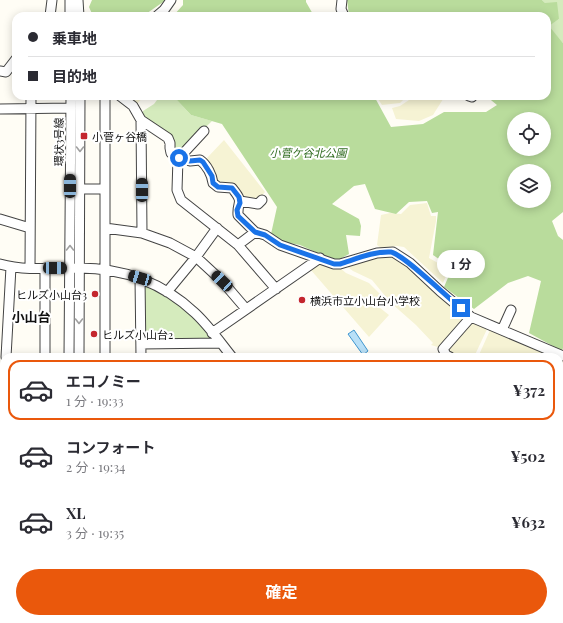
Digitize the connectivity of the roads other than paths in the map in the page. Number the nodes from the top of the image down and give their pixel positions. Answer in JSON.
{"nodes":[{"id":1,"x":52,"y":0,"type":"edge"},
{"id":2,"x":70,"y":0,"type":"edge"},
{"id":3,"x":78,"y":0,"type":"edge"},
{"id":4,"x":171,"y":0,"type":"edge"},
{"id":5,"x":342,"y":0,"type":"edge"},
{"id":6,"x":50,"y":12,"type":"edge"},
{"id":7,"x":70,"y":12,"type":"edge"},
{"id":8,"x":79,"y":12,"type":"edge"},
{"id":9,"x":162,"y":12,"type":"edge"},
{"id":10,"x":342,"y":12,"type":"edge"},
{"id":11,"x":12,"y":64,"type":"edge"},
{"id":12,"x":0,"y":71,"type":"edge"},
{"id":13,"x":31,"y":100,"type":"edge"},
{"id":14,"x":71,"y":100,"type":"edge"},
{"id":15,"x":80,"y":100,"type":"edge"},
{"id":16,"x":105,"y":100,"type":"edge"},
{"id":17,"x":125,"y":100,"type":"edge"},
{"id":18,"x":71,"y":108,"type":"junction"},
{"id":19,"x":0,"y":109,"type":"edge"},
{"id":20,"x":31,"y":109,"type":"junction"},
{"id":21,"x":141,"y":120,"type":"junction"},
{"id":22,"x":204,"y":131,"type":"dead end"},
{"id":23,"x":179,"y":158,"type":"junction"},
{"id":24,"x":105,"y":188,"type":"junction"},
{"id":25,"x":80,"y":189,"type":"junction"},
{"id":26,"x":262,"y":200,"type":"dead end"},
{"id":27,"x":240,"y":201,"type":"junction"},
{"id":28,"x":0,"y":219,"type":"edge"},
{"id":29,"x":30,"y":228,"type":"junction"},
{"id":30,"x":105,"y":228,"type":"junction"},
{"id":31,"x":217,"y":228,"type":"junction"},
{"id":32,"x":255,"y":232,"type":"junction"},
{"id":33,"x":142,"y":233,"type":"junction"},
{"id":34,"x":238,"y":245,"type":"junction"},
{"id":35,"x":196,"y":257,"type":"junction"},
{"id":36,"x":320,"y":258,"type":"junction"},
{"id":37,"x":0,"y":264,"type":"edge"},
{"id":38,"x":11,"y":267,"type":"junction"},
{"id":39,"x":30,"y":268,"type":"junction"},
{"id":40,"x":45,"y":268,"type":"junction"},
{"id":41,"x":70,"y":268,"type":"junction"},
{"id":42,"x":80,"y":268,"type":"junction"},
{"id":43,"x":105,"y":269,"type":"junction"},
{"id":44,"x":140,"y":278,"type":"junction"},
{"id":45,"x":276,"y":289,"type":"junction"},
{"id":46,"x":167,"y":292,"type":"junction"},
{"id":47,"x":246,"y":309,"type":"junction"},
{"id":48,"x":511,"y":310,"type":"dead end"},
{"id":49,"x":471,"y":317,"type":"junction"},
{"id":50,"x":502,"y":330,"type":"junction"},
{"id":51,"x":212,"y":333,"type":"junction"},
{"id":52,"x":221,"y":343,"type":"junction"},
{"id":53,"x":141,"y":344,"type":"junction"},
{"id":54,"x":6,"y":353,"type":"edge"},
{"id":55,"x":45,"y":353,"type":"edge"},
{"id":56,"x":69,"y":353,"type":"edge"},
{"id":57,"x":79,"y":353,"type":"edge"},
{"id":58,"x":105,"y":353,"type":"edge"},
{"id":59,"x":141,"y":353,"type":"edge"},
{"id":60,"x":229,"y":353,"type":"edge"},
{"id":61,"x":445,"y":353,"type":"edge"},
{"id":62,"x":556,"y":353,"type":"edge"}],
"edges":[{"from":1,"to":6,"type":"street"},
{"from":2,"to":7,"type":"street"},
{"from":3,"to":8,"type":"street"},
{"from":4,"to":9,"type":"street"},
{"from":5,"to":10,"type":"street"},
{"from":11,"to":12,"type":"street"},
{"from":13,"to":20,"type":"street"},
{"from":14,"to":18,"type":"street","name":"環状3号線"},
{"from":15,"to":25,"type":"street","name":"環状3号線","one_way":true},
{"from":16,"to":24,"type":"street"},
{"from":17,"to":21,"type":"street"},
{"from":18,"to":20,"type":"street"},
{"from":41,"to":18,"type":"street","name":"環状3号線","one_way":true},
{"from":19,"to":20,"type":"street"},
{"from":20,"to":29,"type":"street"},
{"from":21,"to":23,"type":"street"},
{"from":21,"to":33,"type":"street"},
{"from":22,"to":23,"type":"street"},
{"from":23,"to":27,"type":"street"},
{"from":23,"to":31,"type":"street"},
{"from":24,"to":25,"type":"street"},
{"from":24,"to":30,"type":"street"},
{"from":25,"to":42,"type":"street","name":"環状3号線"},
{"from":26,"to":27,"type":"street"},
{"from":27,"to":32,"type":"street"},
{"from":28,"to":29,"type":"street"},
{"from":29,"to":39,"type":"street"},
{"from":30,"to":33,"type":"street"},
{"from":30,"to":43,"type":"street"},
{"from":31,"to":34,"type":"street"},
{"from":31,"to":35,"type":"street"},
{"from":32,"to":34,"type":"street"},
{"from":32,"to":36,"type":"street"},
{"from":33,"to":35,"type":"street"},
{"from":34,"to":45,"type":"street"},
{"from":35,"to":46,"type":"street"},
{"from":35,"to":47,"type":"street"},
{"from":36,"to":45,"type":"street"},
{"from":36,"to":49,"type":"street"},
{"from":37,"to":38,"type":"street"},
{"from":38,"to":39,"type":"street"},
{"from":38,"to":54,"type":"street"},
{"from":39,"to":40,"type":"street"},
{"from":40,"to":41,"type":"street"},
{"from":40,"to":55,"type":"street"},
{"from":41,"to":42,"type":"street"},
{"from":41,"to":56,"type":"street","name":"環状3号線"},
{"from":42,"to":43,"type":"street"},
{"from":42,"to":57,"type":"street","name":"環状3号線","one_way":true},
{"from":43,"to":44,"type":"street"},
{"from":43,"to":58,"type":"street"},
{"from":44,"to":46,"type":"street"},
{"from":44,"to":53,"type":"street"},
{"from":45,"to":47,"type":"street"},
{"from":46,"to":51,"type":"street"},
{"from":47,"to":51,"type":"street"},
{"from":48,"to":50,"type":"street"},
{"from":49,"to":50,"type":"street"},
{"from":49,"to":61,"type":"street"},
{"from":50,"to":62,"type":"street"},
{"from":51,"to":52,"type":"street"},
{"from":52,"to":53,"type":"street"},
{"from":52,"to":60,"type":"street"},
{"from":53,"to":59,"type":"street"}]}
